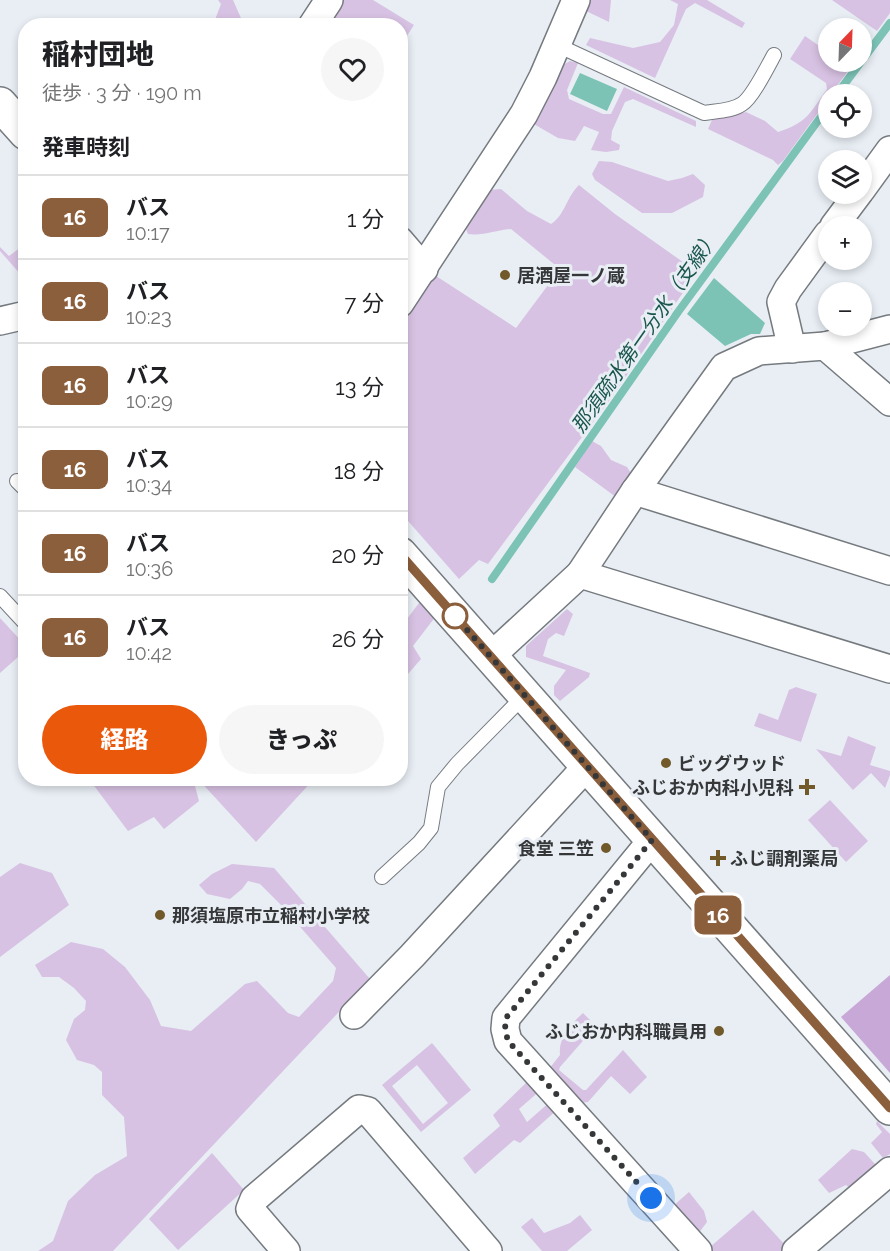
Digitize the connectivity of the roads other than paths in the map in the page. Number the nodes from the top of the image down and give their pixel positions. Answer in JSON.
{"nodes":[{"id":1,"x":328,"y":0,"type":"edge"},
{"id":2,"x":576,"y":0,"type":"edge"},
{"id":3,"x":317,"y":18,"type":"edge"},
{"id":4,"x":557,"y":45,"type":"junction"},
{"id":5,"x":774,"y":55,"type":"dead end"},
{"id":6,"x":0,"y":104,"type":"edge"},
{"id":7,"x":18,"y":124,"type":"edge"},
{"id":8,"x":890,"y":150,"type":"edge"},
{"id":9,"x":872,"y":174,"type":"edge"},
{"id":10,"x":818,"y":248,"type":"edge"},
{"id":11,"x":408,"y":250,"type":"edge"},
{"id":12,"x":424,"y":269,"type":"junction"},
{"id":13,"x":408,"y":292,"type":"edge"},
{"id":14,"x":18,"y":317,"type":"edge"},
{"id":15,"x":0,"y":321,"type":"edge"},
{"id":16,"x":890,"y":329,"type":"edge"},
{"id":17,"x":825,"y":346,"type":"junction"},
{"id":18,"x":792,"y":349,"type":"junction"},
{"id":19,"x":890,"y":402,"type":"edge"},
{"id":20,"x":635,"y":491,"type":"junction"},
{"id":21,"x":408,"y":563,"type":"edge"},
{"id":22,"x":890,"y":572,"type":"edge"},
{"id":23,"x":580,"y":574,"type":"junction"},
{"id":24,"x":0,"y":596,"type":"edge"},
{"id":25,"x":18,"y":615,"type":"edge"},
{"id":26,"x":491,"y":656,"type":"junction"},
{"id":27,"x":890,"y":669,"type":"edge"},
{"id":28,"x":525,"y":695,"type":"junction"},
{"id":29,"x":587,"y":766,"type":"junction"},
{"id":30,"x":652,"y":840,"type":"junction"},
{"id":31,"x":382,"y":877,"type":"dead end"},
{"id":32,"x":354,"y":1015,"type":"dead end"},
{"id":33,"x":890,"y":1108,"type":"edge"},
{"id":34,"x":890,"y":1171,"type":"edge"},
{"id":35,"x":286,"y":1251,"type":"edge"},
{"id":36,"x":488,"y":1251,"type":"edge"},
{"id":37,"x":698,"y":1251,"type":"edge"},
{"id":38,"x":796,"y":1251,"type":"edge"}],
"edges":[{"from":1,"to":3,"type":"street"},
{"from":2,"to":4,"type":"street"},
{"from":4,"to":5,"type":"lane"},
{"from":4,"to":12,"type":"street"},
{"from":6,"to":7,"type":"main road"},
{"from":8,"to":9,"type":"street"},
{"from":10,"to":18,"type":"street"},
{"from":11,"to":12,"type":"street"},
{"from":12,"to":13,"type":"street"},
{"from":14,"to":15,"type":"street"},
{"from":16,"to":17,"type":"street"},
{"from":17,"to":18,"type":"street"},
{"from":17,"to":19,"type":"street"},
{"from":18,"to":20,"type":"street"},
{"from":20,"to":22,"type":"street"},
{"from":20,"to":23,"type":"street"},
{"from":21,"to":26,"type":"main road"},
{"from":23,"to":26,"type":"street"},
{"from":23,"to":27,"type":"street"},
{"from":24,"to":25,"type":"lane"},
{"from":26,"to":28,"type":"main road"},
{"from":28,"to":29,"type":"main road"},
{"from":28,"to":31,"type":"lane"},
{"from":29,"to":30,"type":"main road"},
{"from":29,"to":32,"type":"street"},
{"from":30,"to":33,"type":"main road"},
{"from":30,"to":37,"type":"street"},
{"from":34,"to":38,"type":"street"},
{"from":35,"to":36,"type":"street"}]}
